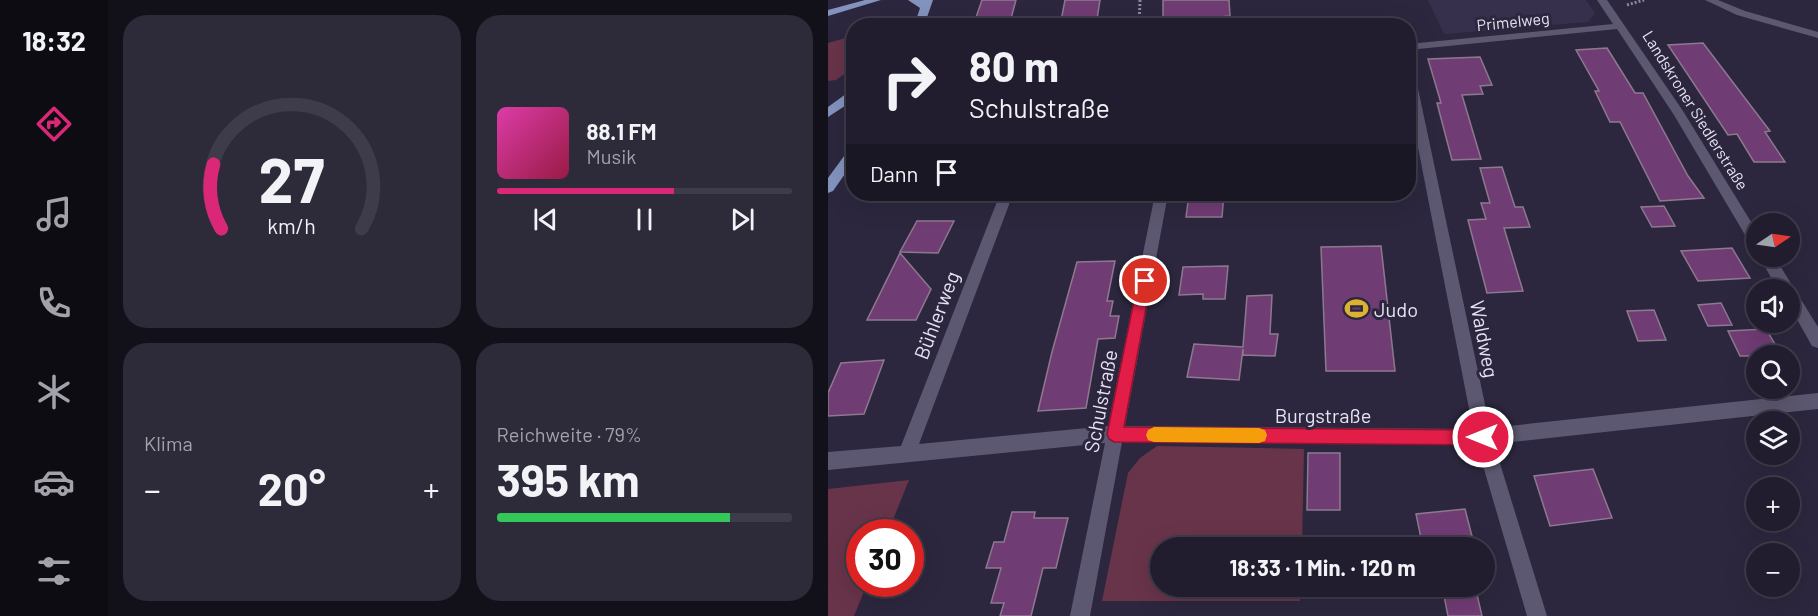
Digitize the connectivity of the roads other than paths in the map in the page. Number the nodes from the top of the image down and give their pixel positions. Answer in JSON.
{"nodes":[{"id":1,"x":876,"y":0,"type":"edge"},
{"id":2,"x":913,"y":0,"type":"edge"},
{"id":3,"x":1602,"y":0,"type":"edge"},
{"id":4,"x":1710,"y":0,"type":"edge"},
{"id":5,"x":927,"y":3,"type":"edge"},
{"id":6,"x":828,"y":13,"type":"edge"},
{"id":7,"x":922,"y":18,"type":"edge"},
{"id":8,"x":1621,"y":26,"type":"junction"},
{"id":9,"x":1818,"y":35,"type":"edge"},
{"id":10,"x":1416,"y":46,"type":"edge"},
{"id":11,"x":846,"y":100,"type":"edge"},
{"id":12,"x":1416,"y":105,"type":"edge"},
{"id":13,"x":828,"y":114,"type":"edge"},
{"id":14,"x":846,"y":162,"type":"edge"},
{"id":15,"x":828,"y":188,"type":"edge"},
{"id":16,"x":1003,"y":201,"type":"edge"},
{"id":17,"x":1160,"y":201,"type":"edge"},
{"id":18,"x":1746,"y":225,"type":"edge"},
{"id":19,"x":1800,"y":311,"type":"edge"},
{"id":20,"x":1818,"y":341,"type":"edge"},
{"id":21,"x":1818,"y":401,"type":"edge"},
{"id":22,"x":1114,"y":434,"type":"junction"},
{"id":23,"x":1483,"y":437,"type":"junction"},
{"id":24,"x":907,"y":453,"type":"junction"},
{"id":25,"x":828,"y":461,"type":"edge"},
{"id":26,"x":1080,"y":616,"type":"edge"},
{"id":27,"x":1537,"y":616,"type":"edge"}],
"edges":[{"from":1,"to":6,"type":"main road"},
{"from":2,"to":5,"type":"main road"},
{"from":3,"to":8,"type":"street","name":"Landskroner Siedlerstraße"},
{"from":4,"to":9,"type":"street"},
{"from":5,"to":7,"type":"main road"},
{"from":8,"to":10,"type":"street","name":"Primelweg"},
{"from":8,"to":18,"type":"street","name":"Landskroner Siedlerstraße"},
{"from":11,"to":13,"type":"main road"},
{"from":12,"to":23,"type":"street","name":"Waldweg"},
{"from":14,"to":15,"type":"main road"},
{"from":16,"to":24,"type":"street","name":"Bühlerweg"},
{"from":17,"to":22,"type":"street","name":"Schulstraße"},
{"from":19,"to":20,"type":"street"},
{"from":21,"to":23,"type":"street","name":"Burgstraße"},
{"from":22,"to":23,"type":"street","name":"Burgstraße"},
{"from":22,"to":24,"type":"street","name":"Burgstraße"},
{"from":22,"to":26,"type":"street","name":"Schulstraße"},
{"from":23,"to":27,"type":"street","name":"Waldweg"},
{"from":24,"to":25,"type":"street","name":"Burgstraße"}]}
